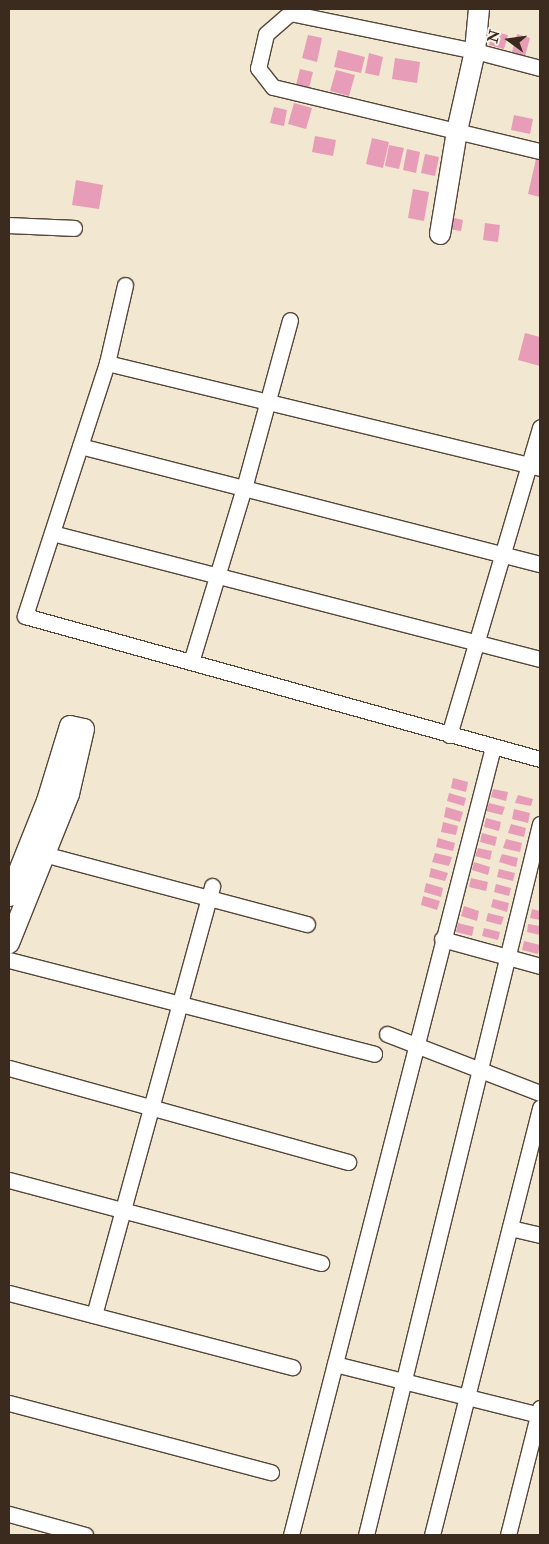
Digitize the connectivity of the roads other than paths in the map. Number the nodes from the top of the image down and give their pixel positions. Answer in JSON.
{"nodes":[{"id":1,"x":479,"y":9,"type":"edge"},
{"id":2,"x":475,"y":51,"type":"junction"},
{"id":3,"x":540,"y":68,"type":"edge"},
{"id":4,"x":456,"y":131,"type":"junction"},
{"id":5,"x":540,"y":151,"type":"edge"},
{"id":6,"x":9,"y":224,"type":"edge"},
{"id":7,"x":74,"y":228,"type":"dead end"},
{"id":8,"x":440,"y":234,"type":"dead end"},
{"id":9,"x":125,"y":285,"type":"dead end"},
{"id":10,"x":290,"y":320,"type":"dead end"},
{"id":11,"x":107,"y":363,"type":"junction"},
{"id":12,"x":267,"y":402,"type":"junction"},
{"id":13,"x":540,"y":428,"type":"edge"},
{"id":14,"x":80,"y":446,"type":"junction"},
{"id":15,"x":534,"y":467,"type":"edge"},
{"id":16,"x":244,"y":488,"type":"junction"},
{"id":17,"x":52,"y":532,"type":"junction"},
{"id":18,"x":503,"y":555,"type":"junction"},
{"id":19,"x":540,"y":564,"type":"edge"},
{"id":20,"x":218,"y":576,"type":"junction"},
{"id":21,"x":476,"y":643,"type":"junction"},
{"id":22,"x":540,"y":659,"type":"edge"},
{"id":23,"x":191,"y":662,"type":"junction"},
{"id":24,"x":449,"y":735,"type":"junction"},
{"id":25,"x":493,"y":747,"type":"junction"},
{"id":26,"x":540,"y":759,"type":"edge"},
{"id":27,"x":540,"y":824,"type":"edge"},
{"id":28,"x":47,"y":855,"type":"junction"},
{"id":29,"x":210,"y":892,"type":"junction"},
{"id":30,"x":9,"y":896,"type":"edge"},
{"id":31,"x":307,"y":924,"type":"dead end"},
{"id":32,"x":442,"y":939,"type":"junction"},
{"id":33,"x":9,"y":944,"type":"edge"},
{"id":34,"x":507,"y":957,"type":"junction"},
{"id":35,"x":9,"y":960,"type":"edge"},
{"id":36,"x":540,"y":966,"type":"edge"},
{"id":37,"x":179,"y":1004,"type":"junction"},
{"id":38,"x":387,"y":1034,"type":"dead end"},
{"id":39,"x":414,"y":1044,"type":"junction"},
{"id":40,"x":374,"y":1054,"type":"dead end"},
{"id":41,"x":9,"y":1068,"type":"edge"},
{"id":42,"x":481,"y":1070,"type":"junction"},
{"id":43,"x":540,"y":1093,"type":"edge"},
{"id":44,"x":540,"y":1107,"type":"edge"},
{"id":45,"x":150,"y":1108,"type":"junction"},
{"id":46,"x":348,"y":1162,"type":"dead end"},
{"id":47,"x":9,"y":1180,"type":"edge"},
{"id":48,"x":122,"y":1210,"type":"junction"},
{"id":49,"x":510,"y":1228,"type":"junction"},
{"id":50,"x":540,"y":1235,"type":"edge"},
{"id":51,"x":321,"y":1263,"type":"dead end"},
{"id":52,"x":10,"y":1297,"type":"edge"},
{"id":53,"x":94,"y":1315,"type":"junction"},
{"id":54,"x":335,"y":1364,"type":"junction"},
{"id":55,"x":292,"y":1367,"type":"dead end"},
{"id":56,"x":403,"y":1381,"type":"junction"},
{"id":57,"x":467,"y":1397,"type":"junction"},
{"id":58,"x":9,"y":1403,"type":"edge"},
{"id":59,"x":540,"y":1412,"type":"edge"},
{"id":60,"x":271,"y":1472,"type":"dead end"},
{"id":61,"x":9,"y":1514,"type":"edge"},
{"id":62,"x":85,"y":1535,"type":"edge"},
{"id":63,"x":291,"y":1535,"type":"edge"},
{"id":64,"x":366,"y":1535,"type":"edge"},
{"id":65,"x":432,"y":1535,"type":"edge"},
{"id":66,"x":508,"y":1535,"type":"edge"}],
"edges":[{"from":1,"to":2,"type":"street"},
{"from":2,"to":3,"type":"street"},
{"from":2,"to":4,"type":"street"},
{"from":2,"to":4,"type":"street"},
{"from":4,"to":5,"type":"street"},
{"from":4,"to":8,"type":"street"},
{"from":6,"to":7,"type":"street"},
{"from":9,"to":11,"type":"street"},
{"from":10,"to":12,"type":"street"},
{"from":11,"to":12,"type":"street"},
{"from":11,"to":14,"type":"street"},
{"from":12,"to":15,"type":"street"},
{"from":12,"to":16,"type":"street"},
{"from":13,"to":15,"type":"street"},
{"from":14,"to":16,"type":"street"},
{"from":14,"to":17,"type":"street"},
{"from":15,"to":18,"type":"street"},
{"from":16,"to":18,"type":"street"},
{"from":16,"to":20,"type":"street"},
{"from":17,"to":20,"type":"street"},
{"from":17,"to":23,"type":"street"},
{"from":18,"to":19,"type":"street"},
{"from":18,"to":21,"type":"street"},
{"from":20,"to":21,"type":"street"},
{"from":20,"to":23,"type":"street"},
{"from":21,"to":22,"type":"street"},
{"from":21,"to":24,"type":"street"},
{"from":23,"to":24,"type":"street"},
{"from":24,"to":25,"type":"street"},
{"from":25,"to":26,"type":"street"},
{"from":25,"to":32,"type":"street"},
{"from":27,"to":34,"type":"street"},
{"from":28,"to":29,"type":"street"},
{"from":28,"to":30,"type":"street"},
{"from":28,"to":33,"type":"street"},
{"from":29,"to":31,"type":"street"},
{"from":29,"to":37,"type":"street"},
{"from":32,"to":34,"type":"street"},
{"from":32,"to":39,"type":"street"},
{"from":34,"to":36,"type":"street"},
{"from":34,"to":42,"type":"street"},
{"from":35,"to":37,"type":"street"},
{"from":37,"to":40,"type":"street"},
{"from":37,"to":45,"type":"street"},
{"from":38,"to":39,"type":"street"},
{"from":39,"to":42,"type":"street"},
{"from":39,"to":54,"type":"street"},
{"from":41,"to":45,"type":"street"},
{"from":42,"to":43,"type":"street"},
{"from":42,"to":56,"type":"street"},
{"from":44,"to":49,"type":"street"},
{"from":45,"to":46,"type":"street"},
{"from":45,"to":48,"type":"street"},
{"from":47,"to":48,"type":"street"},
{"from":48,"to":51,"type":"street"},
{"from":48,"to":53,"type":"street"},
{"from":49,"to":50,"type":"street"},
{"from":49,"to":57,"type":"street"},
{"from":52,"to":53,"type":"street"},
{"from":53,"to":55,"type":"street"},
{"from":54,"to":56,"type":"street"},
{"from":54,"to":63,"type":"street"},
{"from":56,"to":57,"type":"street"},
{"from":56,"to":64,"type":"street"},
{"from":57,"to":59,"type":"street"},
{"from":57,"to":65,"type":"street"},
{"from":58,"to":60,"type":"street"},
{"from":59,"to":66,"type":"street"},
{"from":61,"to":62,"type":"street"}]}
